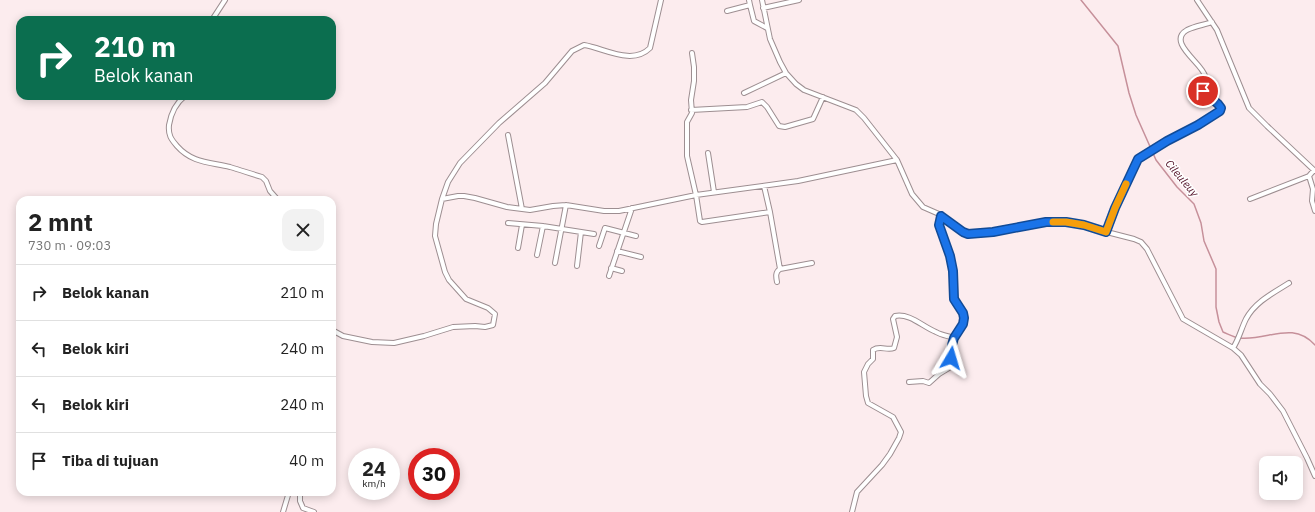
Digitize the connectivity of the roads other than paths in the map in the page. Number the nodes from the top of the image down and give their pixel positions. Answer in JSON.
{"nodes":[{"id":1,"x":225,"y":0,"type":"edge"},
{"id":2,"x":661,"y":0,"type":"edge"},
{"id":3,"x":762,"y":0,"type":"edge"},
{"id":4,"x":799,"y":0,"type":"edge"},
{"id":5,"x":1197,"y":0,"type":"edge"},
{"id":6,"x":791,"y":1,"type":"edge"},
{"id":7,"x":749,"y":2,"type":"edge"},
{"id":8,"x":763,"y":8,"type":"junction"},
{"id":9,"x":727,"y":11,"type":"dead end"},
{"id":10,"x":215,"y":16,"type":"edge"},
{"id":11,"x":1212,"y":22,"type":"junction"},
{"id":12,"x":767,"y":28,"type":"junction"},
{"id":13,"x":692,"y":53,"type":"dead end"},
{"id":14,"x":786,"y":73,"type":"junction"},
{"id":15,"x":744,"y":93,"type":"dead end"},
{"id":16,"x":823,"y":97,"type":"junction"},
{"id":17,"x":180,"y":100,"type":"edge"},
{"id":18,"x":692,"y":110,"type":"junction"},
{"id":19,"x":508,"y":134,"type":"dead end"},
{"id":20,"x":708,"y":153,"type":"dead end"},
{"id":21,"x":897,"y":160,"type":"junction"},
{"id":22,"x":1314,"y":171,"type":"edge"},
{"id":23,"x":1309,"y":176,"type":"junction"},
{"id":24,"x":764,"y":186,"type":"junction"},
{"id":25,"x":714,"y":192,"type":"junction"},
{"id":26,"x":696,"y":195,"type":"junction"},
{"id":27,"x":274,"y":196,"type":"edge"},
{"id":28,"x":442,"y":199,"type":"junction"},
{"id":29,"x":1250,"y":199,"type":"dead end"},
{"id":30,"x":566,"y":206,"type":"junction"},
{"id":31,"x":632,"y":208,"type":"junction"},
{"id":32,"x":522,"y":209,"type":"junction"},
{"id":33,"x":1315,"y":211,"type":"edge"},
{"id":34,"x":770,"y":212,"type":"junction"},
{"id":35,"x":941,"y":216,"type":"junction"},
{"id":36,"x":508,"y":223,"type":"dead end"},
{"id":37,"x":522,"y":224,"type":"junction"},
{"id":38,"x":543,"y":226,"type":"junction"},
{"id":39,"x":562,"y":229,"type":"junction"},
{"id":40,"x":581,"y":232,"type":"junction"},
{"id":41,"x":623,"y":232,"type":"junction"},
{"id":42,"x":1106,"y":232,"type":"junction"},
{"id":43,"x":594,"y":234,"type":"dead end"},
{"id":44,"x":636,"y":236,"type":"dead end"},
{"id":45,"x":599,"y":246,"type":"dead end"},
{"id":46,"x":518,"y":248,"type":"dead end"},
{"id":47,"x":617,"y":251,"type":"junction"},
{"id":48,"x":537,"y":255,"type":"dead end"},
{"id":49,"x":641,"y":257,"type":"dead end"},
{"id":50,"x":555,"y":263,"type":"dead end"},
{"id":51,"x":812,"y":263,"type":"dead end"},
{"id":52,"x":577,"y":266,"type":"dead end"},
{"id":53,"x":611,"y":268,"type":"junction"},
{"id":54,"x":780,"y":268,"type":"junction"},
{"id":55,"x":622,"y":271,"type":"dead end"},
{"id":56,"x":608,"y":276,"type":"dead end"},
{"id":57,"x":777,"y":282,"type":"dead end"},
{"id":58,"x":1289,"y":283,"type":"dead end"},
{"id":59,"x":336,"y":332,"type":"edge"},
{"id":60,"x":954,"y":338,"type":"junction"},
{"id":61,"x":1233,"y":348,"type":"junction"},
{"id":62,"x":909,"y":382,"type":"dead end"},
{"id":63,"x":1315,"y":476,"type":"edge"},
{"id":64,"x":288,"y":496,"type":"edge"},
{"id":65,"x":300,"y":496,"type":"edge"},
{"id":66,"x":283,"y":512,"type":"edge"},
{"id":67,"x":314,"y":512,"type":"edge"},
{"id":68,"x":852,"y":512,"type":"edge"}],
"edges":[{"from":1,"to":10,"type":"street"},
{"from":2,"to":28,"type":"street"},
{"from":3,"to":8,"type":"street"},
{"from":4,"to":6,"type":"street"},
{"from":5,"to":11,"type":"street"},
{"from":6,"to":8,"type":"street"},
{"from":7,"to":9,"type":"street"},
{"from":7,"to":12,"type":"street"},
{"from":8,"to":12,"type":"street"},
{"from":11,"to":22,"type":"street"},
{"from":11,"to":42,"type":"street"},
{"from":12,"to":14,"type":"street"},
{"from":13,"to":18,"type":"street"},
{"from":14,"to":15,"type":"street"},
{"from":14,"to":16,"type":"street"},
{"from":16,"to":18,"type":"street"},
{"from":16,"to":21,"type":"street"},
{"from":17,"to":27,"type":"street"},
{"from":18,"to":26,"type":"street"},
{"from":19,"to":32,"type":"street"},
{"from":20,"to":25,"type":"street"},
{"from":21,"to":24,"type":"street"},
{"from":21,"to":35,"type":"street"},
{"from":22,"to":23,"type":"street"},
{"from":23,"to":29,"type":"street"},
{"from":23,"to":33,"type":"street"},
{"from":24,"to":25,"type":"street"},
{"from":24,"to":34,"type":"street"},
{"from":25,"to":26,"type":"street"},
{"from":26,"to":31,"type":"street"},
{"from":26,"to":34,"type":"street"},
{"from":28,"to":32,"type":"street"},
{"from":28,"to":59,"type":"street"},
{"from":30,"to":31,"type":"street"},
{"from":30,"to":32,"type":"street"},
{"from":30,"to":39,"type":"street"},
{"from":31,"to":41,"type":"street"},
{"from":34,"to":54,"type":"street"},
{"from":35,"to":42,"type":"street"},
{"from":35,"to":60,"type":"street"},
{"from":36,"to":37,"type":"street"},
{"from":37,"to":38,"type":"street"},
{"from":37,"to":46,"type":"street"},
{"from":38,"to":39,"type":"street"},
{"from":38,"to":48,"type":"street"},
{"from":39,"to":40,"type":"street"},
{"from":39,"to":50,"type":"street"},
{"from":40,"to":43,"type":"street"},
{"from":40,"to":52,"type":"street"},
{"from":41,"to":44,"type":"street"},
{"from":41,"to":45,"type":"street"},
{"from":41,"to":47,"type":"street"},
{"from":42,"to":61,"type":"street"},
{"from":47,"to":49,"type":"street"},
{"from":47,"to":53,"type":"street"},
{"from":51,"to":54,"type":"street"},
{"from":53,"to":55,"type":"street"},
{"from":53,"to":56,"type":"street"},
{"from":54,"to":57,"type":"street"},
{"from":58,"to":61,"type":"street"},
{"from":60,"to":62,"type":"street"},
{"from":60,"to":68,"type":"street"},
{"from":61,"to":63,"type":"street"},
{"from":64,"to":66,"type":"street"},
{"from":65,"to":67,"type":"street"}]}
